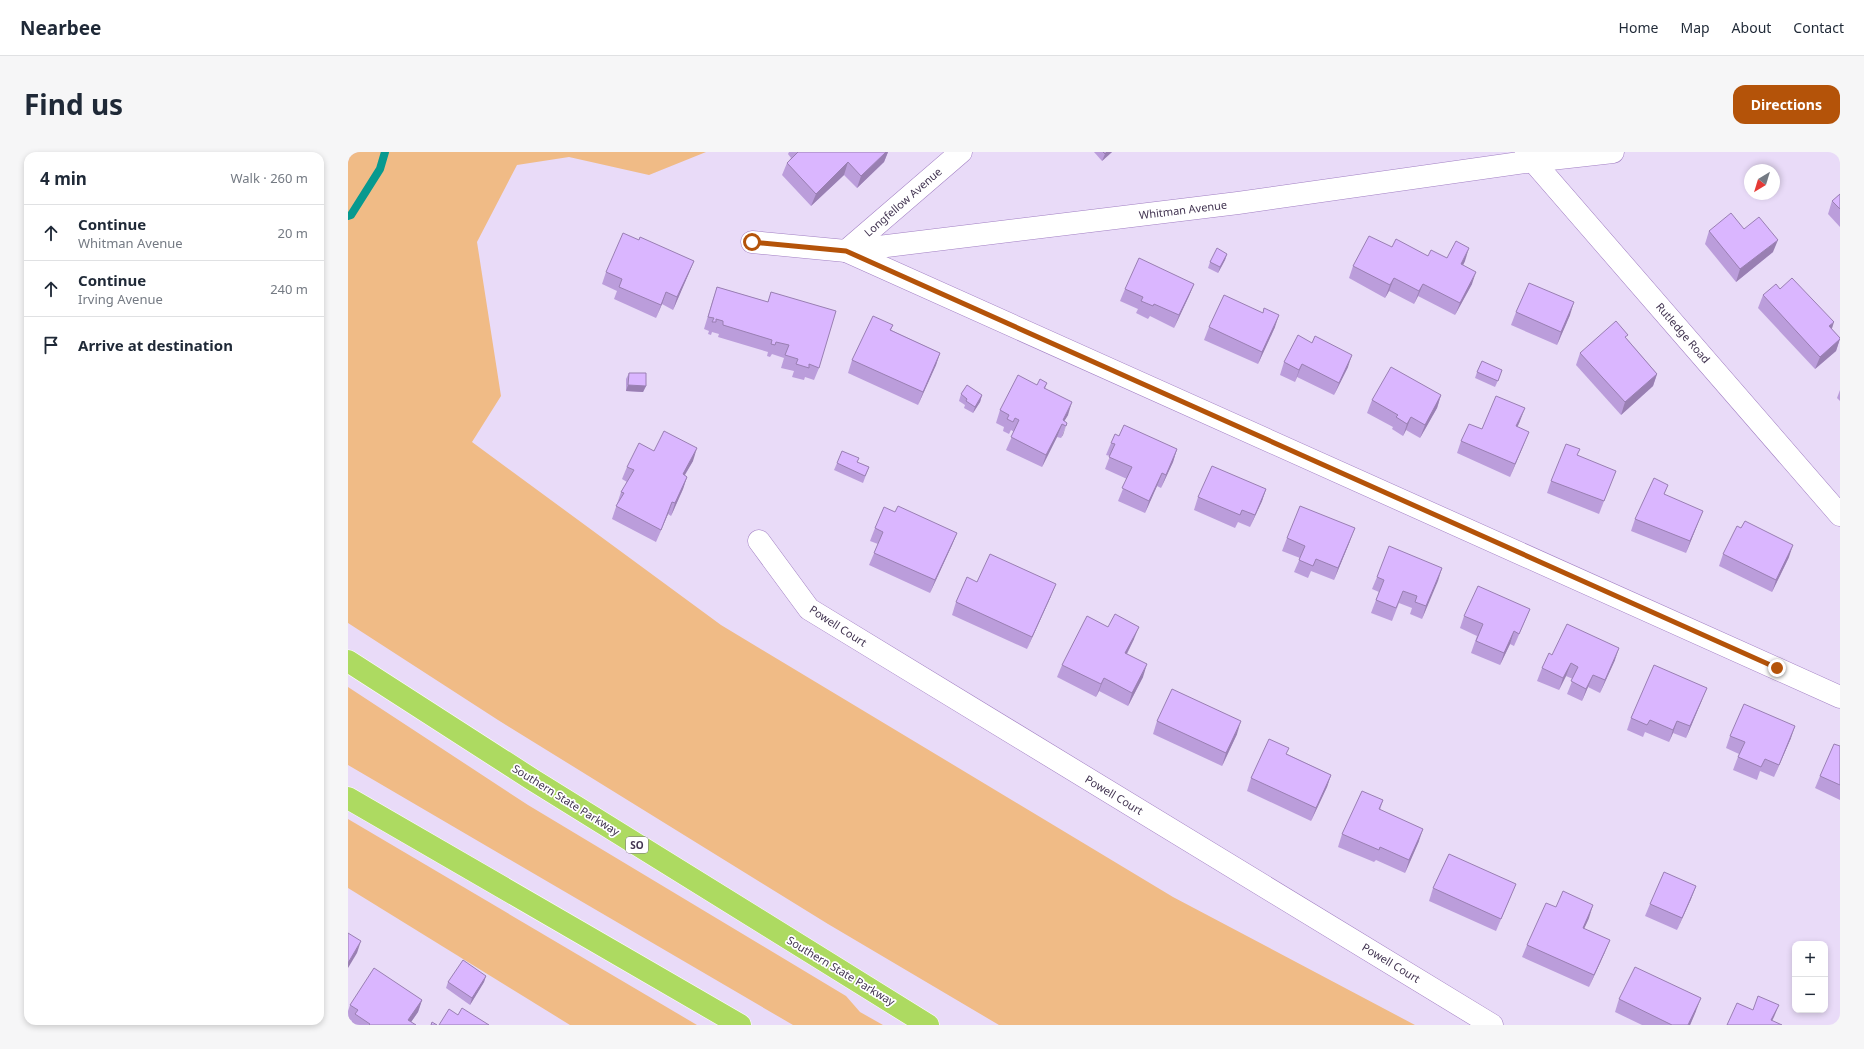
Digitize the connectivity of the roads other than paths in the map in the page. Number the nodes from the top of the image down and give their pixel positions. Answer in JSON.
{"nodes":[{"id":1,"x":961,"y":152,"type":"edge"},
{"id":2,"x":1613,"y":152,"type":"edge"},
{"id":3,"x":1529,"y":156,"type":"edge"},
{"id":4,"x":752,"y":242,"type":"dead end"},
{"id":5,"x":846,"y":251,"type":"junction"},
{"id":6,"x":1840,"y":515,"type":"edge"},
{"id":7,"x":759,"y":540,"type":"dead end"},
{"id":8,"x":348,"y":661,"type":"edge"},
{"id":9,"x":1840,"y":697,"type":"edge"},
{"id":10,"x":348,"y":798,"type":"edge"},
{"id":11,"x":740,"y":1025,"type":"edge"},
{"id":12,"x":928,"y":1025,"type":"edge"},
{"id":13,"x":1492,"y":1025,"type":"edge"}],
"edges":[{"from":1,"to":5,"type":"street","name":"Longfellow Avenue"},
{"from":2,"to":3,"type":"street","name":"Whitman Avenue"},
{"from":3,"to":5,"type":"street","name":"Whitman Avenue"},
{"from":3,"to":6,"type":"street","name":"Rutledge Road"},
{"from":4,"to":5,"type":"street","name":"Whitman Avenue"},
{"from":5,"to":9,"type":"street"},
{"from":7,"to":13,"type":"street","name":"Powell Court"},
{"from":8,"to":12,"type":"highway","name":"Southern State Parkway","number":"SO"},
{"from":10,"to":11,"type":"highway"}]}
